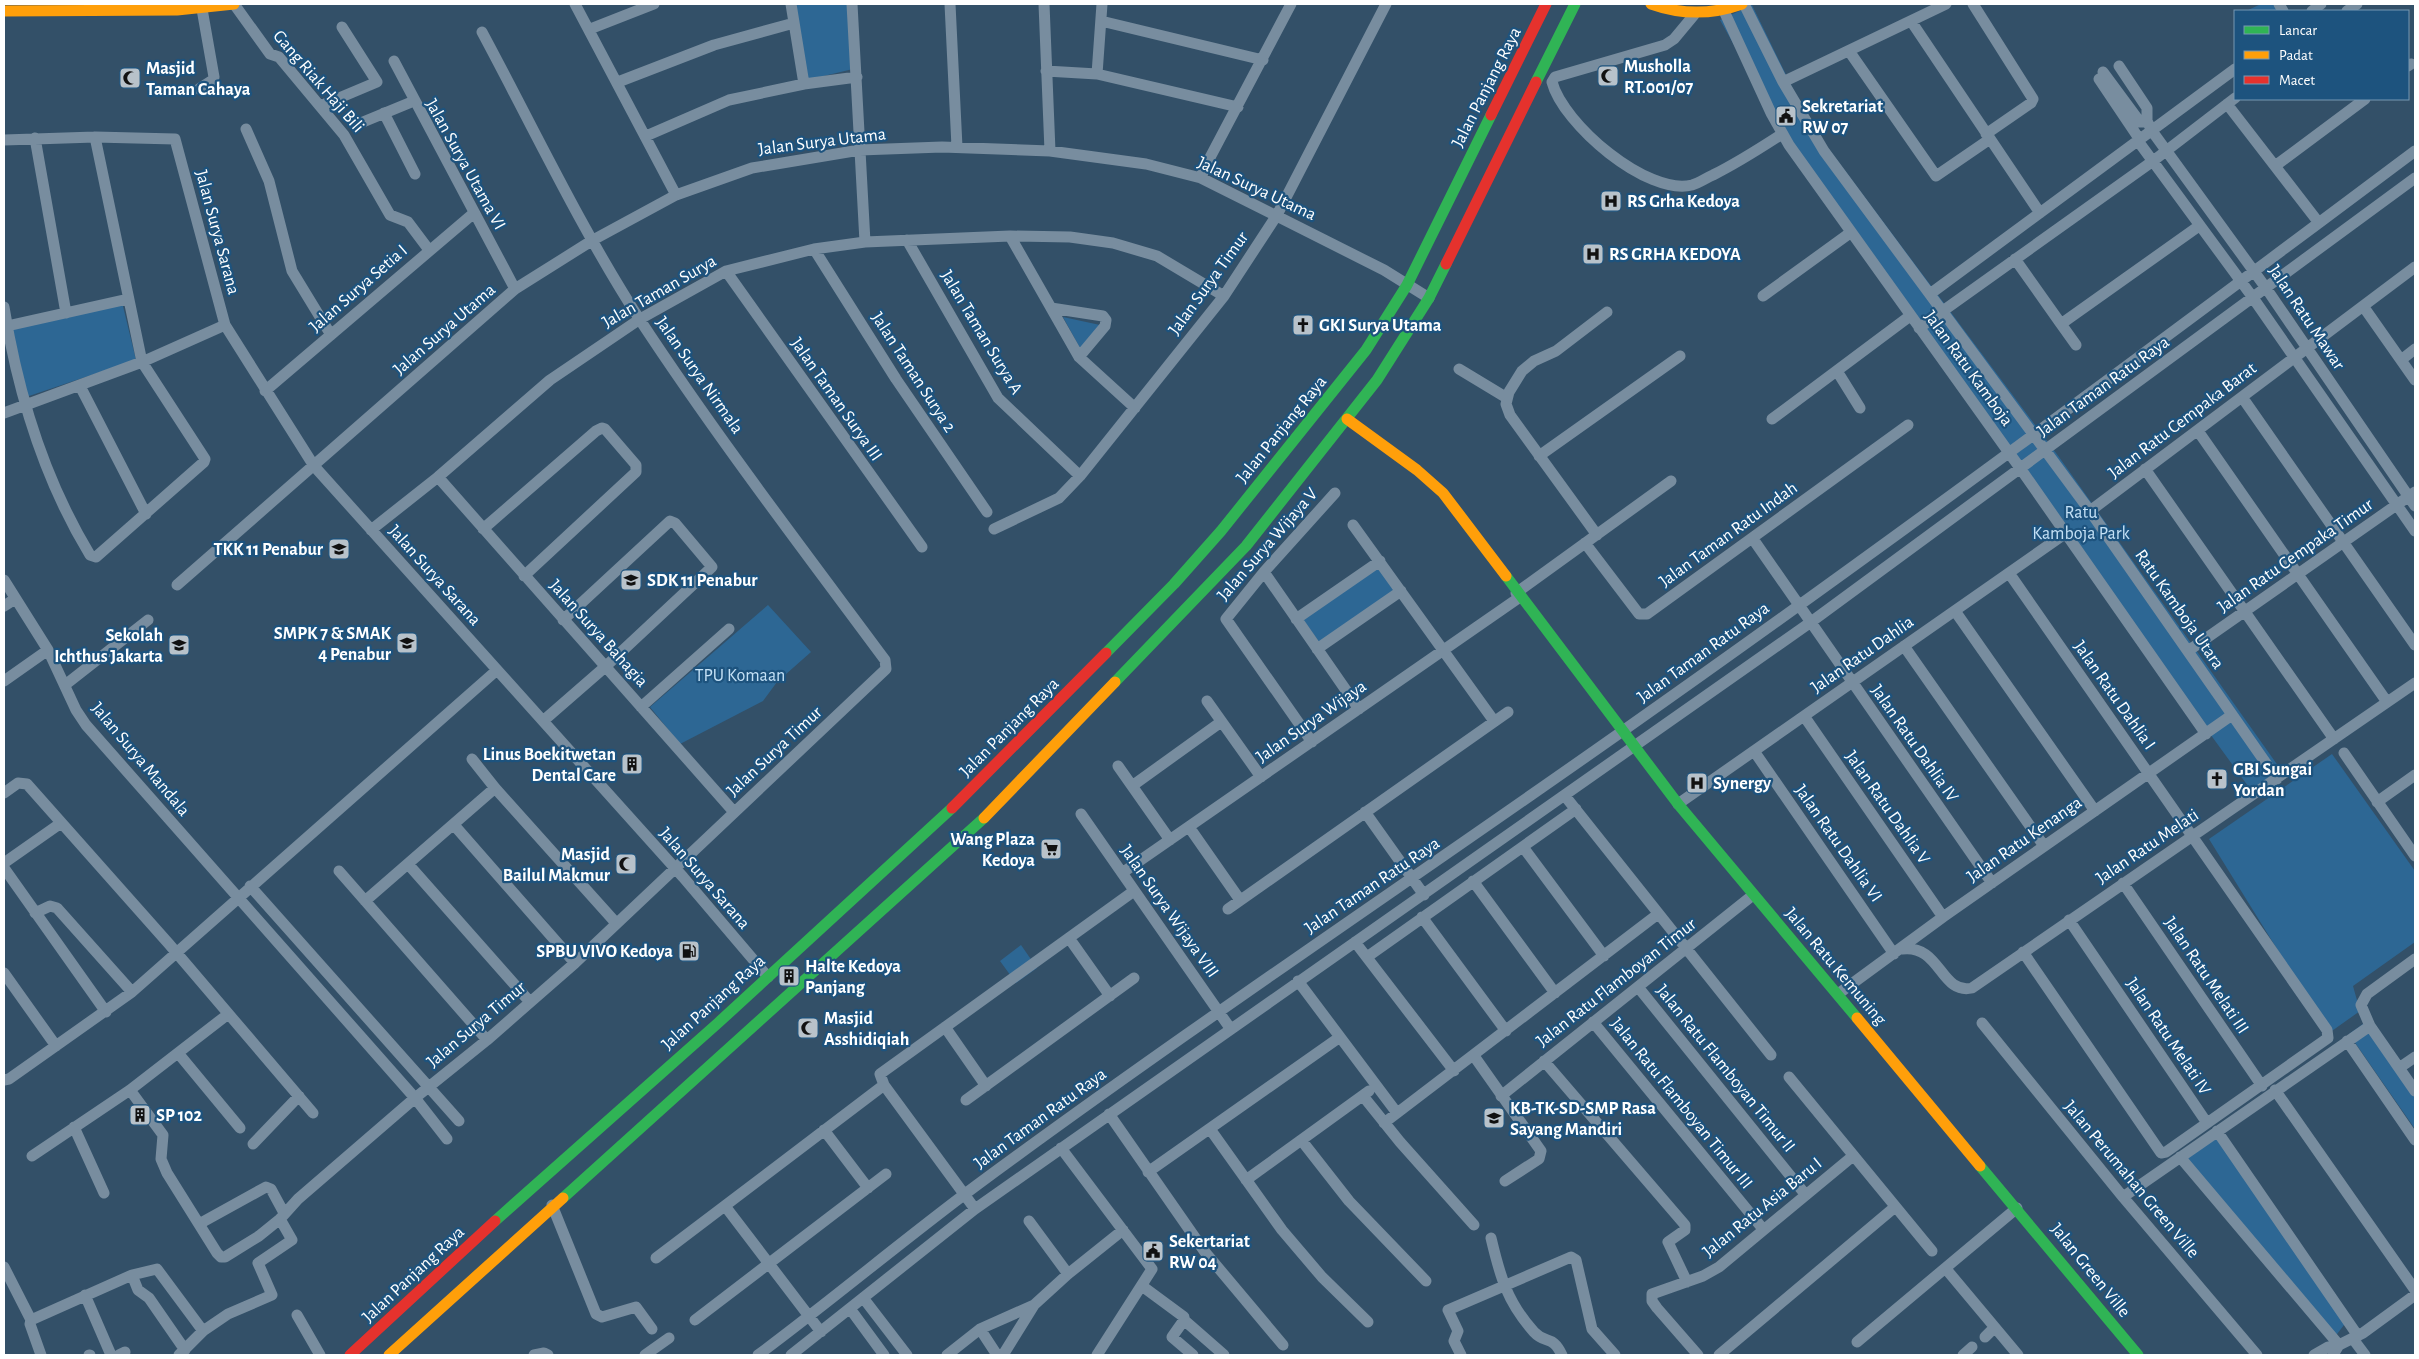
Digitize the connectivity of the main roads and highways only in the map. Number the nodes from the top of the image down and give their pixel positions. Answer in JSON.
{"nodes":[{"id":1,"x":234,"y":4,"type":"edge"},
{"id":2,"x":1546,"y":4,"type":"edge"},
{"id":3,"x":1575,"y":4,"type":"edge"},
{"id":4,"x":1651,"y":4,"type":"edge"},
{"id":5,"x":1743,"y":4,"type":"edge"},
{"id":6,"x":46,"y":7,"type":"edge"},
{"id":7,"x":4,"y":11,"type":"edge"},
{"id":8,"x":1347,"y":418,"type":"junction"},
{"id":9,"x":1062,"y":699,"type":"junction"},
{"id":10,"x":1078,"y":719,"type":"junction"},
{"id":11,"x":1039,"y":723,"type":"junction"},
{"id":12,"x":1057,"y":741,"type":"junction"},
{"id":13,"x":2017,"y":1208,"type":"joint"},
{"id":14,"x":350,"y":1355,"type":"edge"},
{"id":15,"x":389,"y":1355,"type":"edge"},
{"id":16,"x":2138,"y":1355,"type":"edge"}],
"edges":[{"from":1,"to":6,"type":"main road"},
{"from":2,"to":9,"type":"main road","name":"Jalan Panjang Raya"},
{"from":3,"to":8,"type":"main road"},
{"from":4,"to":5,"type":"main road"},
{"from":6,"to":7,"type":"main road"},
{"from":8,"to":10,"type":"main road"},
{"from":8,"to":13,"type":"main road","name":"Jalan Ratu Kemuning"},
{"from":9,"to":10,"type":"main road"},
{"from":9,"to":11,"type":"main road","name":"Jalan Panjang Raya"},
{"from":10,"to":12,"type":"main road"},
{"from":11,"to":12,"type":"main road"},
{"from":11,"to":14,"type":"main road","name":"Jalan Panjang Raya"},
{"from":12,"to":15,"type":"main road"},
{"from":13,"to":16,"type":"main road","name":"Jalan Green Ville"}]}
